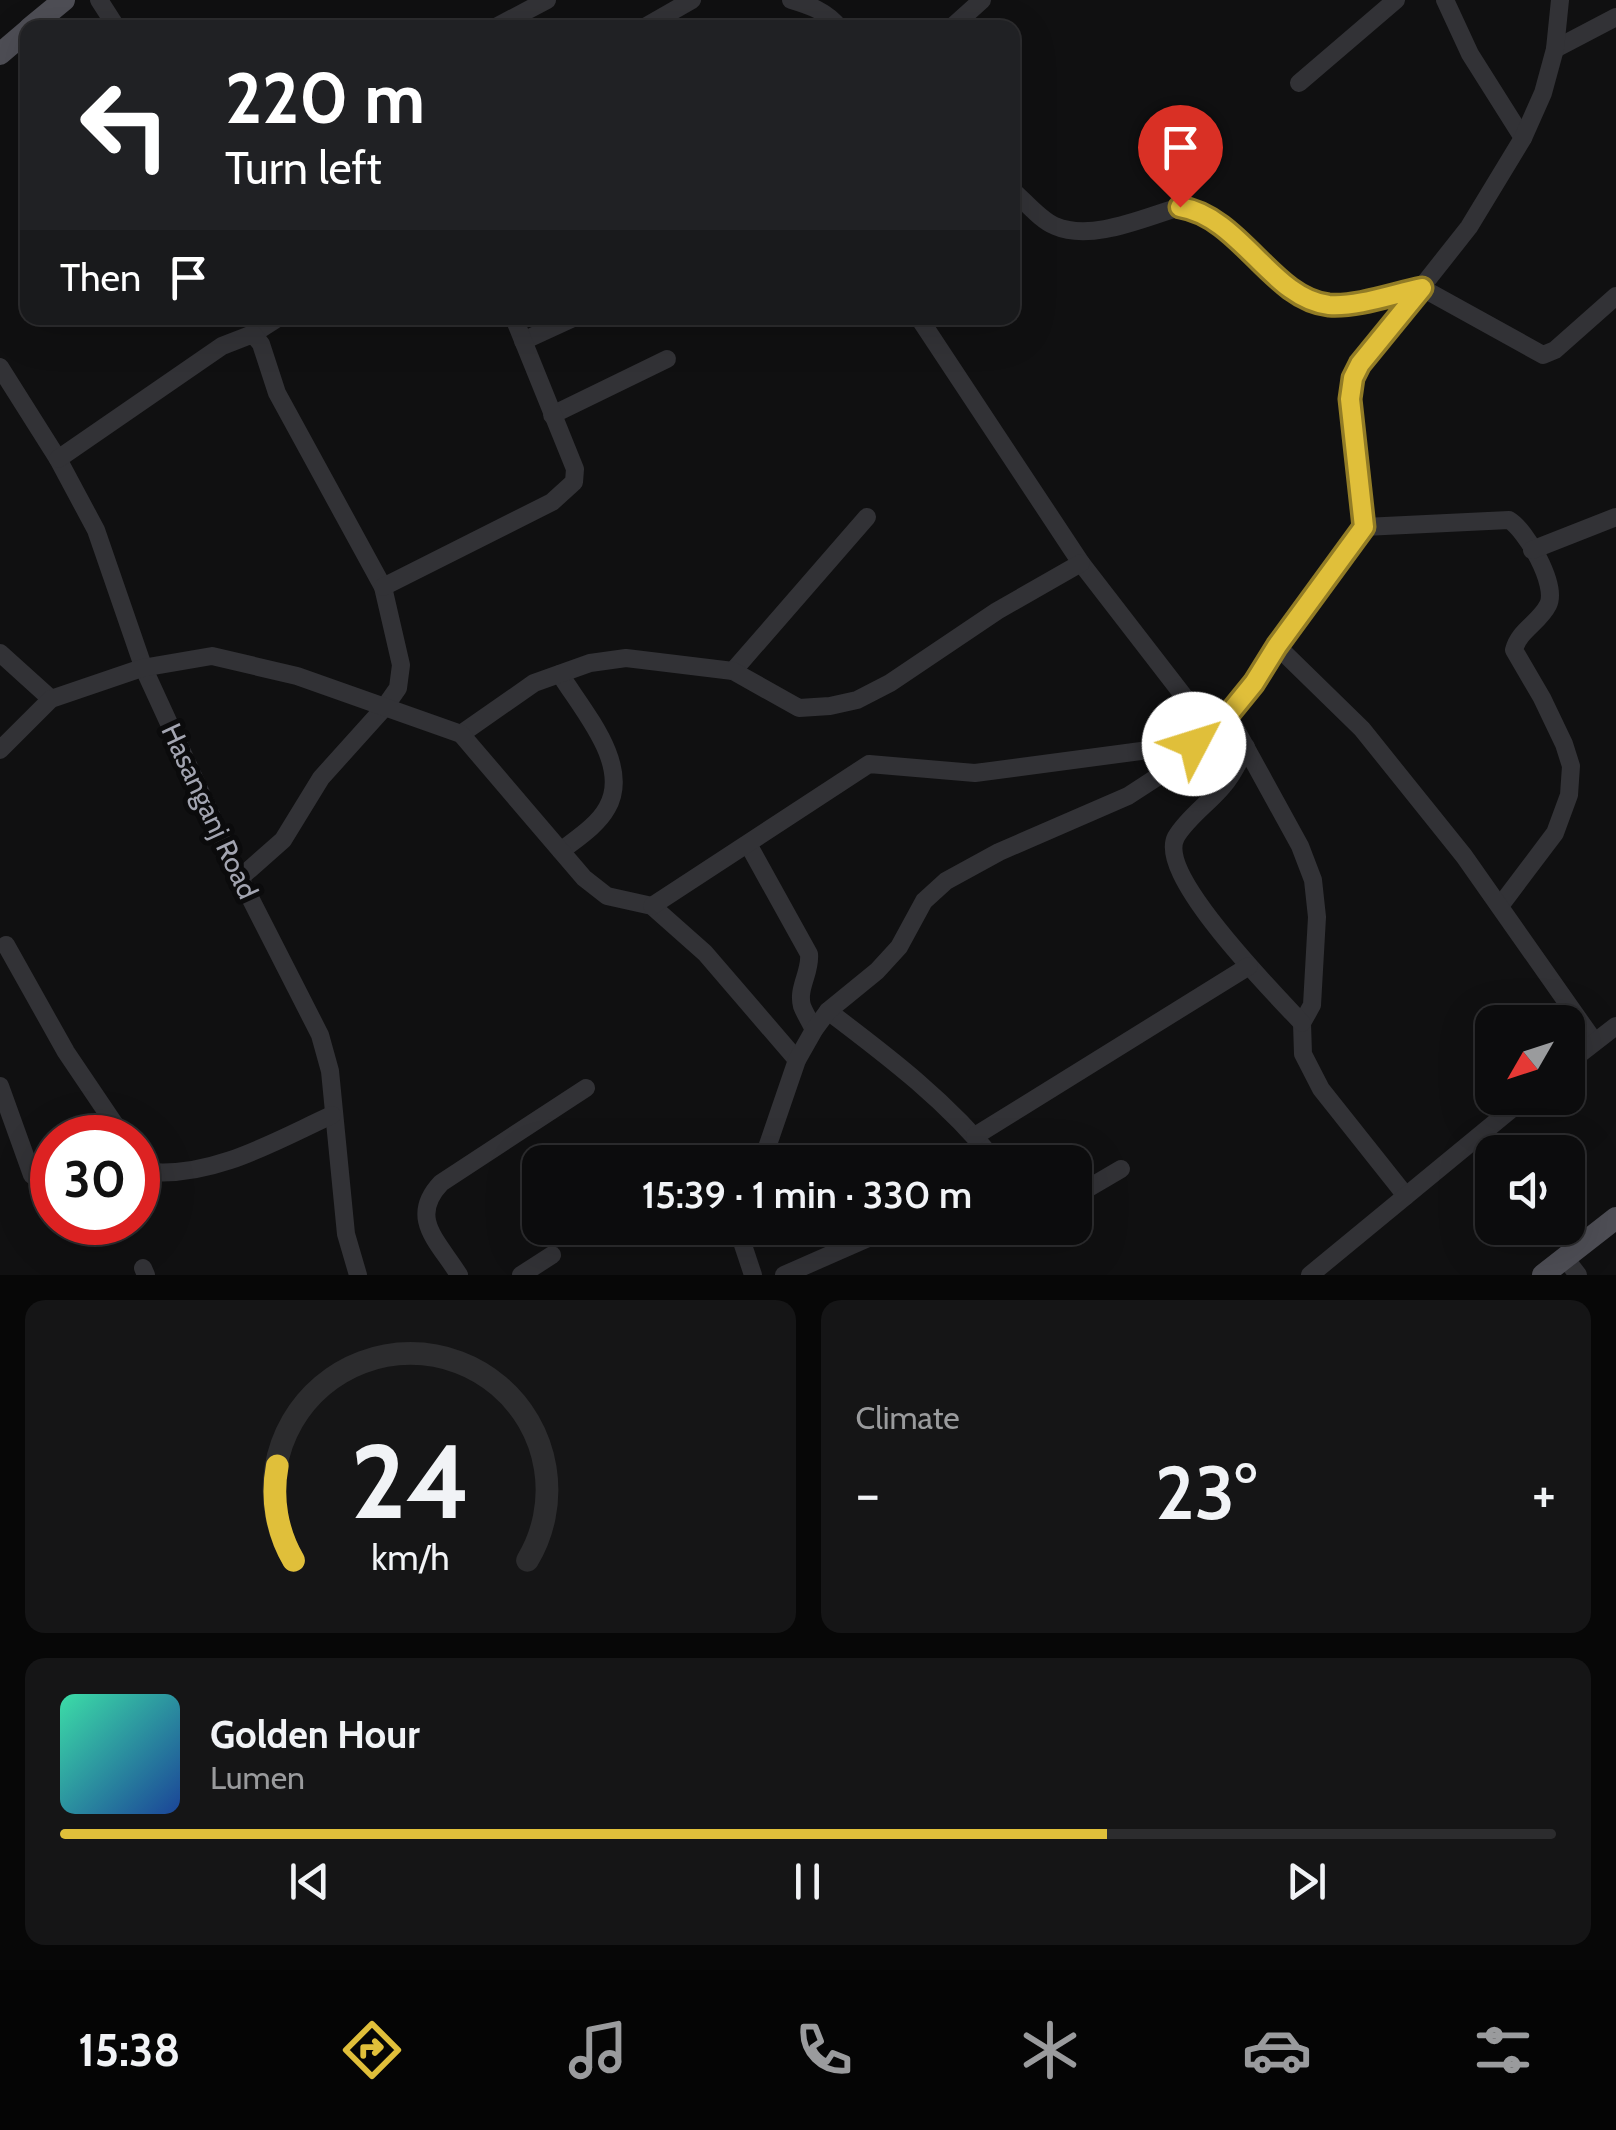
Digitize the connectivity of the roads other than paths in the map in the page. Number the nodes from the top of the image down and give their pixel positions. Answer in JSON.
{"nodes":[{"id":1,"x":64,"y":0,"type":"edge"},
{"id":2,"x":547,"y":0,"type":"edge"},
{"id":3,"x":692,"y":0,"type":"edge"},
{"id":4,"x":791,"y":0,"type":"edge"},
{"id":5,"x":982,"y":0,"type":"edge"},
{"id":6,"x":1396,"y":0,"type":"edge"},
{"id":7,"x":1445,"y":0,"type":"edge"},
{"id":8,"x":1560,"y":0,"type":"edge"},
{"id":9,"x":1616,"y":17,"type":"edge"},
{"id":10,"x":40,"y":20,"type":"edge"},
{"id":11,"x":509,"y":20,"type":"edge"},
{"id":12,"x":657,"y":20,"type":"edge"},
{"id":13,"x":833,"y":20,"type":"edge"},
{"id":14,"x":960,"y":20,"type":"edge"},
{"id":15,"x":20,"y":37,"type":"edge"},
{"id":16,"x":1555,"y":49,"type":"junction"},
{"id":17,"x":0,"y":54,"type":"edge"},
{"id":18,"x":1299,"y":83,"type":"dead end"},
{"id":19,"x":1523,"y":138,"type":"junction"},
{"id":20,"x":1020,"y":197,"type":"edge"},
{"id":21,"x":1422,"y":288,"type":"junction"},
{"id":22,"x":1616,"y":296,"type":"edge"},
{"id":23,"x":267,"y":325,"type":"edge"},
{"id":24,"x":517,"y":325,"type":"edge"},
{"id":25,"x":558,"y":325,"type":"edge"},
{"id":26,"x":924,"y":325,"type":"edge"},
{"id":27,"x":253,"y":334,"type":"junction"},
{"id":28,"x":523,"y":342,"type":"junction"},
{"id":29,"x":667,"y":359,"type":"dead end"},
{"id":30,"x":0,"y":367,"type":"edge"},
{"id":31,"x":552,"y":415,"type":"junction"},
{"id":32,"x":58,"y":459,"type":"junction"},
{"id":33,"x":867,"y":517,"type":"dead end"},
{"id":34,"x":1616,"y":517,"type":"edge"},
{"id":35,"x":1364,"y":527,"type":"junction"},
{"id":36,"x":1532,"y":550,"type":"junction"},
{"id":37,"x":1081,"y":563,"type":"junction"},
{"id":38,"x":384,"y":587,"type":"junction"},
{"id":39,"x":1277,"y":646,"type":"junction"},
{"id":40,"x":0,"y":653,"type":"edge"},
{"id":41,"x":144,"y":669,"type":"junction"},
{"id":42,"x":734,"y":671,"type":"junction"},
{"id":43,"x":560,"y":674,"type":"junction"},
{"id":44,"x":51,"y":699,"type":"junction"},
{"id":45,"x":384,"y":708,"type":"junction"},
{"id":46,"x":1228,"y":715,"type":"junction"},
{"id":47,"x":1210,"y":730,"type":"junction"},
{"id":48,"x":461,"y":734,"type":"junction"},
{"id":49,"x":1194,"y":744,"type":"junction"},
{"id":50,"x":1246,"y":747,"type":"junction"},
{"id":51,"x":0,"y":750,"type":"edge"},
{"id":52,"x":748,"y":844,"type":"junction"},
{"id":53,"x":561,"y":851,"type":"junction"},
{"id":54,"x":240,"y":878,"type":"junction"},
{"id":55,"x":652,"y":906,"type":"junction"},
{"id":56,"x":1500,"y":906,"type":"junction"},
{"id":57,"x":6,"y":945,"type":"dead end"},
{"id":58,"x":1249,"y":966,"type":"junction"},
{"id":59,"x":828,"y":1011,"type":"junction"},
{"id":60,"x":1302,"y":1023,"type":"junction"},
{"id":61,"x":1616,"y":1026,"type":"edge"},
{"id":62,"x":814,"y":1030,"type":"junction"},
{"id":63,"x":1594,"y":1041,"type":"junction"},
{"id":64,"x":1585,"y":1049,"type":"edge"},
{"id":65,"x":797,"y":1060,"type":"junction"},
{"id":66,"x":0,"y":1086,"type":"edge"},
{"id":67,"x":586,"y":1088,"type":"dead end"},
{"id":68,"x":108,"y":1115,"type":"edge"},
{"id":69,"x":332,"y":1115,"type":"junction"},
{"id":70,"x":1504,"y":1115,"type":"edge"},
{"id":71,"x":976,"y":1136,"type":"junction"},
{"id":72,"x":768,"y":1145,"type":"edge"},
{"id":73,"x":983,"y":1145,"type":"edge"},
{"id":74,"x":30,"y":1169,"type":"edge"},
{"id":75,"x":1121,"y":1169,"type":"dead end"},
{"id":76,"x":160,"y":1171,"type":"edge"},
{"id":77,"x":1092,"y":1186,"type":"edge"},
{"id":78,"x":1406,"y":1196,"type":"junction"},
{"id":79,"x":1616,"y":1218,"type":"edge"},
{"id":80,"x":743,"y":1245,"type":"edge"},
{"id":81,"x":852,"y":1245,"type":"edge"},
{"id":82,"x":552,"y":1255,"type":"dead end"},
{"id":83,"x":1571,"y":1266,"type":"edge"},
{"id":84,"x":350,"y":1272,"type":"edge"},
{"id":85,"x":460,"y":1275,"type":"edge"},
{"id":86,"x":521,"y":1275,"type":"edge"},
{"id":87,"x":752,"y":1275,"type":"edge"},
{"id":88,"x":784,"y":1275,"type":"edge"},
{"id":89,"x":1310,"y":1275,"type":"edge"},
{"id":90,"x":1543,"y":1275,"type":"edge"}],
"edges":[{"from":1,"to":10,"type":"main road"},
{"from":2,"to":11,"type":"street"},
{"from":3,"to":12,"type":"street"},
{"from":4,"to":13,"type":"street"},
{"from":5,"to":14,"type":"street"},
{"from":6,"to":18,"type":"street"},
{"from":7,"to":19,"type":"street"},
{"from":8,"to":16,"type":"street"},
{"from":9,"to":16,"type":"street"},
{"from":15,"to":17,"type":"main road"},
{"from":16,"to":19,"type":"street"},
{"from":19,"to":21,"type":"street"},
{"from":20,"to":21,"type":"street"},
{"from":21,"to":22,"type":"street"},
{"from":21,"to":35,"type":"street"},
{"from":23,"to":27,"type":"street"},
{"from":24,"to":28,"type":"street"},
{"from":25,"to":28,"type":"street"},
{"from":26,"to":37,"type":"street"},
{"from":27,"to":32,"type":"street"},
{"from":27,"to":38,"type":"street"},
{"from":28,"to":31,"type":"street"},
{"from":29,"to":31,"type":"street"},
{"from":30,"to":32,"type":"street","name":"Hasanganj Road"},
{"from":31,"to":38,"type":"street"},
{"from":32,"to":41,"type":"street","name":"Hasanganj Road"},
{"from":33,"to":42,"type":"street"},
{"from":34,"to":36,"type":"street"},
{"from":35,"to":36,"type":"street"},
{"from":35,"to":39,"type":"street"},
{"from":36,"to":56,"type":"street"},
{"from":37,"to":42,"type":"street"},
{"from":37,"to":47,"type":"street"},
{"from":38,"to":45,"type":"street"},
{"from":39,"to":46,"type":"street"},
{"from":39,"to":56,"type":"street"},
{"from":40,"to":44,"type":"street"},
{"from":41,"to":44,"type":"street"},
{"from":41,"to":45,"type":"street"},
{"from":41,"to":54,"type":"street","name":"Hasanganj Road"},
{"from":42,"to":43,"type":"street"},
{"from":43,"to":48,"type":"street"},
{"from":43,"to":53,"type":"street"},
{"from":44,"to":51,"type":"street"},
{"from":45,"to":48,"type":"street"},
{"from":45,"to":54,"type":"street"},
{"from":46,"to":47,"type":"street"},
{"from":46,"to":50,"type":"street"},
{"from":47,"to":49,"type":"street"},
{"from":48,"to":53,"type":"street"},
{"from":49,"to":52,"type":"street"},
{"from":49,"to":59,"type":"street"},
{"from":50,"to":58,"type":"street"},
{"from":50,"to":60,"type":"street"},
{"from":52,"to":55,"type":"street"},
{"from":52,"to":62,"type":"street"},
{"from":53,"to":55,"type":"street"},
{"from":54,"to":69,"type":"street","name":"Hasanganj Road"},
{"from":55,"to":65,"type":"street"},
{"from":56,"to":63,"type":"street"},
{"from":57,"to":68,"type":"street"},
{"from":58,"to":60,"type":"street"},
{"from":58,"to":71,"type":"street"},
{"from":59,"to":62,"type":"street"},
{"from":59,"to":71,"type":"street"},
{"from":60,"to":78,"type":"street"},
{"from":61,"to":63,"type":"street"},
{"from":62,"to":65,"type":"street"},
{"from":63,"to":64,"type":"street"},
{"from":65,"to":72,"type":"street"},
{"from":66,"to":74,"type":"street"},
{"from":67,"to":85,"type":"street"},
{"from":69,"to":76,"type":"street"},
{"from":69,"to":84,"type":"street","name":"Hasanganj Road"},
{"from":70,"to":78,"type":"street"},
{"from":71,"to":73,"type":"street"},
{"from":75,"to":77,"type":"street"},
{"from":78,"to":89,"type":"street"},
{"from":79,"to":83,"type":"main road"},
{"from":80,"to":87,"type":"street"},
{"from":81,"to":88,"type":"street"},
{"from":82,"to":86,"type":"street"},
{"from":83,"to":90,"type":"main road"}]}
